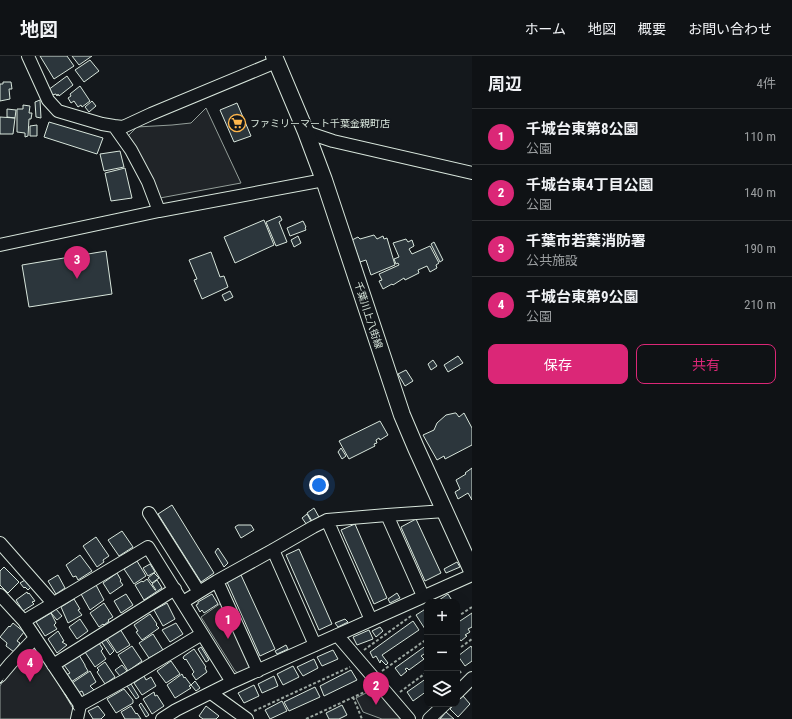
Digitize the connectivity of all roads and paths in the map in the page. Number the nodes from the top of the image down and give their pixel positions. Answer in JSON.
{"nodes":[{"id":1,"x":28,"y":56,"type":"edge"},
{"id":2,"x":275,"y":59,"type":"edge"},
{"id":3,"x":114,"y":126,"type":"junction"},
{"id":4,"x":306,"y":132,"type":"junction"},
{"id":5,"x":472,"y":173,"type":"edge"},
{"id":6,"x":324,"y":180,"type":"junction"},
{"id":7,"x":158,"y":211,"type":"junction"},
{"id":8,"x":0,"y":245,"type":"edge"},
{"id":9,"x":445,"y":511,"type":"junction"},
{"id":10,"x":149,"y":513,"type":"dead end"},
{"id":11,"x":387,"y":515,"type":"junction"},
{"id":12,"x":327,"y":520,"type":"junction"},
{"id":13,"x":0,"y":543,"type":"edge"},
{"id":14,"x":273,"y":550,"type":"junction"},
{"id":15,"x":472,"y":571,"type":"edge"},
{"id":16,"x":472,"y":575,"type":"edge"},
{"id":17,"x":217,"y":581,"type":"junction"},
{"id":18,"x":175,"y":589,"type":"junction"},
{"id":19,"x":199,"y":592,"type":"junction"},
{"id":20,"x":0,"y":595,"type":"edge"},
{"id":21,"x":423,"y":596,"type":"junction"},
{"id":22,"x":183,"y":602,"type":"junction"},
{"id":23,"x":53,"y":603,"type":"junction"},
{"id":24,"x":472,"y":607,"type":"edge"},
{"id":25,"x":411,"y":615,"type":"dead end"},
{"id":26,"x":460,"y":615,"type":"edge"},
{"id":27,"x":371,"y":620,"type":"junction"},
{"id":28,"x":24,"y":621,"type":"junction"},
{"id":29,"x":202,"y":634,"type":"junction"},
{"id":30,"x":337,"y":635,"type":"junction"},
{"id":31,"x":35,"y":638,"type":"junction"},
{"id":32,"x":472,"y":639,"type":"edge"},
{"id":33,"x":424,"y":641,"type":"edge"},
{"id":34,"x":315,"y":645,"type":"junction"},
{"id":35,"x":460,"y":648,"type":"edge"},
{"id":36,"x":358,"y":659,"type":"junction"},
{"id":37,"x":52,"y":665,"type":"junction"},
{"id":38,"x":258,"y":671,"type":"junction"},
{"id":39,"x":424,"y":674,"type":"edge"},
{"id":40,"x":0,"y":676,"type":"edge"},
{"id":41,"x":472,"y":678,"type":"edge"},
{"id":42,"x":376,"y":681,"type":"junction"},
{"id":43,"x":232,"y":682,"type":"junction"},
{"id":44,"x":460,"y":690,"type":"edge"},
{"id":45,"x":211,"y":693,"type":"junction"},
{"id":46,"x":353,"y":697,"type":"junction"},
{"id":47,"x":391,"y":698,"type":"junction"},
{"id":48,"x":80,"y":705,"type":"junction"},
{"id":49,"x":442,"y":707,"type":"edge"},
{"id":50,"x":245,"y":717,"type":"edge"},
{"id":51,"x":77,"y":719,"type":"edge"},
{"id":52,"x":162,"y":719,"type":"edge"},
{"id":53,"x":306,"y":719,"type":"edge"},
{"id":54,"x":362,"y":719,"type":"edge"},
{"id":55,"x":409,"y":719,"type":"edge"},
{"id":56,"x":429,"y":719,"type":"edge"}],
"edges":[{"from":1,"to":3,"type":"street"},
{"from":2,"to":3,"type":"street"},
{"from":2,"to":4,"type":"main road","name":"千葉川上八街線"},
{"from":3,"to":7,"type":"street"},
{"from":4,"to":5,"type":"street"},
{"from":4,"to":6,"type":"main road","name":"千葉川上八街線"},
{"from":6,"to":7,"type":"street"},
{"from":6,"to":9,"type":"main road","name":"千葉川上八街線"},
{"from":7,"to":8,"type":"street"},
{"from":9,"to":11,"type":"street"},
{"from":9,"to":15,"type":"main road","name":"千葉川上八街線"},
{"from":10,"to":19,"type":"street"},
{"from":11,"to":12,"type":"street"},
{"from":11,"to":21,"type":"street"},
{"from":12,"to":14,"type":"street"},
{"from":12,"to":27,"type":"street"},
{"from":13,"to":23,"type":"street"},
{"from":14,"to":17,"type":"street"},
{"from":14,"to":34,"type":"street"},
{"from":16,"to":21,"type":"street"},
{"from":17,"to":19,"type":"street"},
{"from":17,"to":38,"type":"street"},
{"from":18,"to":22,"type":"street"},
{"from":18,"to":23,"type":"street"},
{"from":18,"to":37,"type":"street"},
{"from":19,"to":22,"type":"street"},
{"from":20,"to":28,"type":"street"},
{"from":21,"to":27,"type":"street"},
{"from":22,"to":29,"type":"street"},
{"from":23,"to":28,"type":"street"},
{"from":24,"to":26,"type":"path"},
{"from":25,"to":36,"type":"path"},
{"from":27,"to":30,"type":"street"},
{"from":28,"to":31,"type":"street"},
{"from":29,"to":43,"type":"street"},
{"from":29,"to":48,"type":"street"},
{"from":30,"to":34,"type":"street"},
{"from":30,"to":36,"type":"street"},
{"from":31,"to":37,"type":"street"},
{"from":31,"to":40,"type":"street"},
{"from":32,"to":35,"type":"path"},
{"from":33,"to":42,"type":"path"},
{"from":34,"to":38,"type":"street"},
{"from":36,"to":42,"type":"street"},
{"from":36,"to":50,"type":"path"},
{"from":37,"to":48,"type":"street"},
{"from":38,"to":43,"type":"street"},
{"from":39,"to":47,"type":"path"},
{"from":41,"to":44,"type":"street"},
{"from":42,"to":46,"type":"path"},
{"from":42,"to":47,"type":"street"},
{"from":43,"to":45,"type":"street"},
{"from":45,"to":50,"type":"street"},
{"from":45,"to":52,"type":"street"},
{"from":46,"to":53,"type":"path"},
{"from":46,"to":54,"type":"path"},
{"from":47,"to":55,"type":"street"},
{"from":48,"to":51,"type":"street"},
{"from":49,"to":56,"type":"street"}]}
